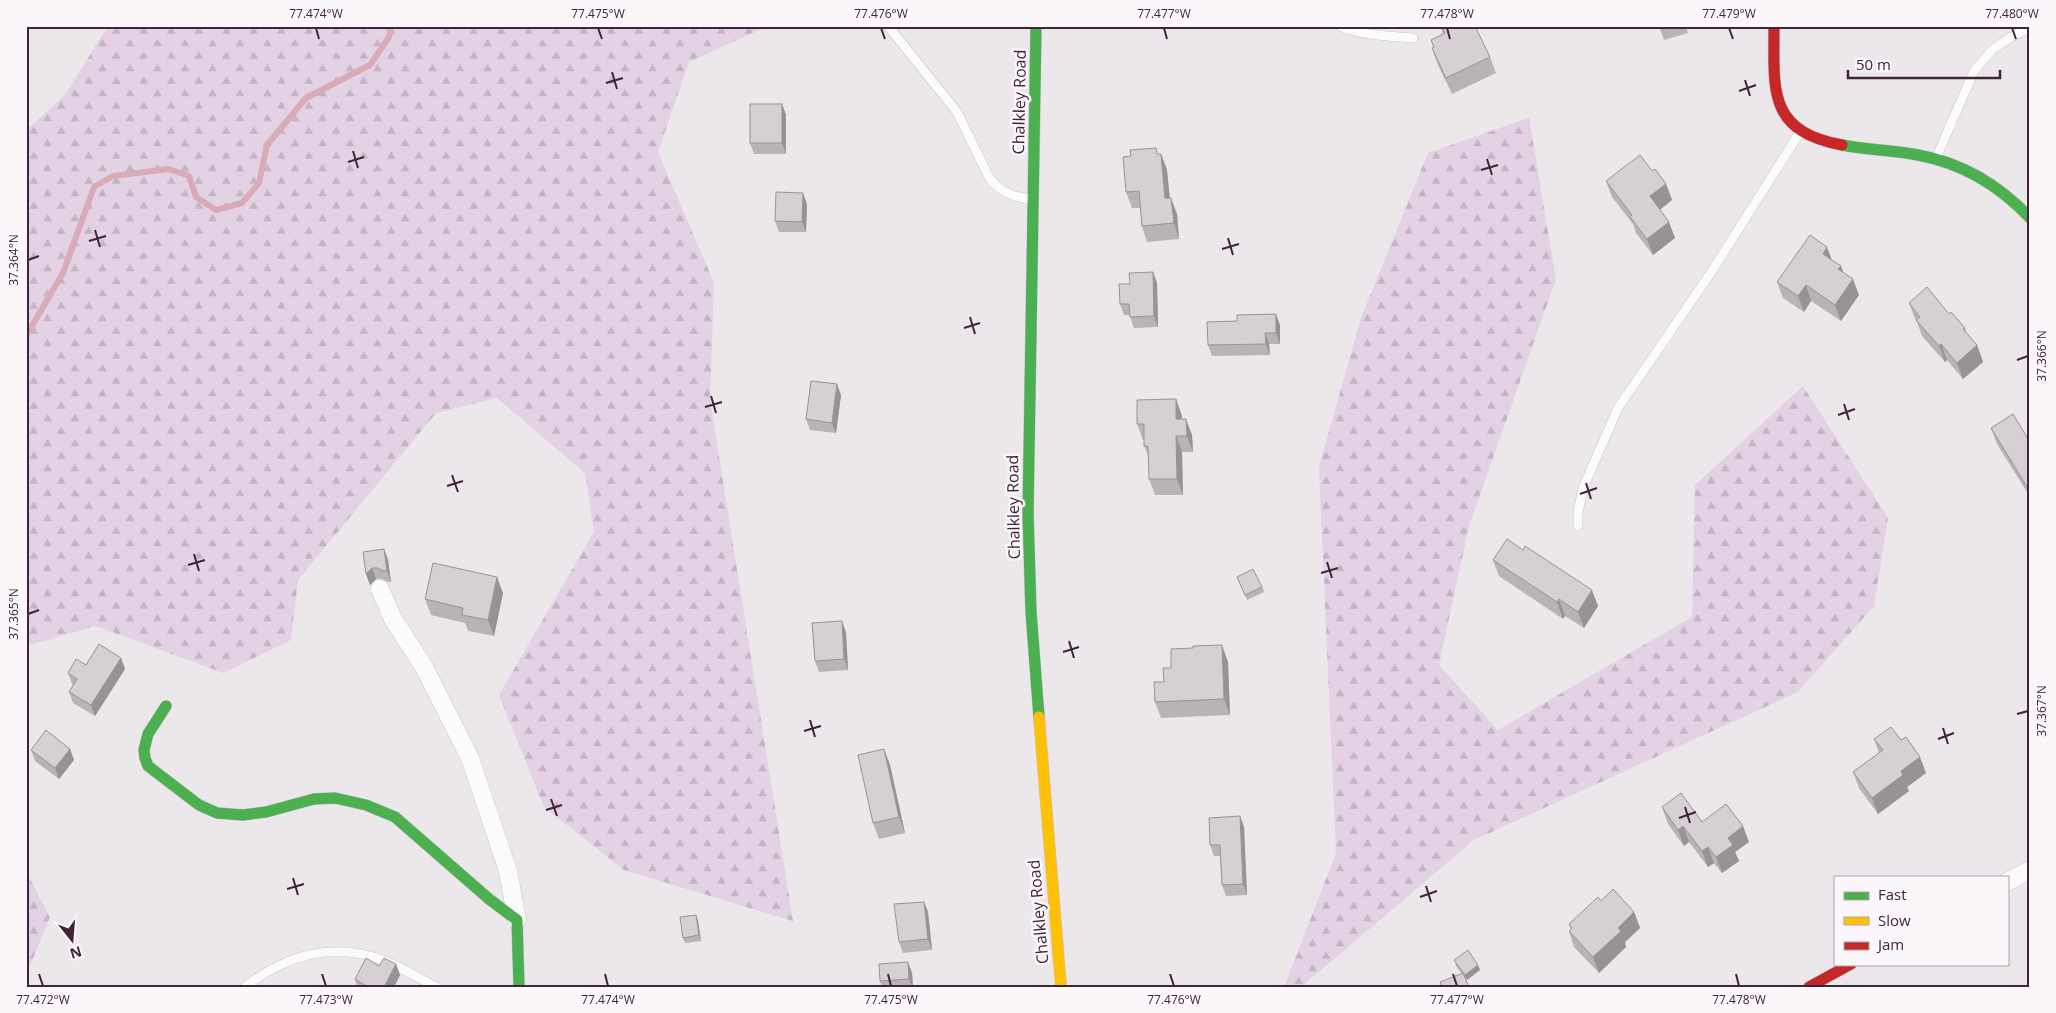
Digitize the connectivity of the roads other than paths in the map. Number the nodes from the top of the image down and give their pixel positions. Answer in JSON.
{"nodes":[{"id":1,"x":888,"y":26,"type":"edge"},
{"id":2,"x":1036,"y":26,"type":"edge"},
{"id":3,"x":1340,"y":26,"type":"edge"},
{"id":4,"x":1774,"y":26,"type":"edge"},
{"id":5,"x":2030,"y":28,"type":"edge"},
{"id":6,"x":1413,"y":38,"type":"dead end"},
{"id":7,"x":1800,"y":132,"type":"junction"},
{"id":8,"x":1936,"y":159,"type":"junction"},
{"id":9,"x":1033,"y":199,"type":"junction"},
{"id":10,"x":2030,"y":218,"type":"edge"},
{"id":11,"x":1578,"y":526,"type":"dead end"},
{"id":12,"x":380,"y":589,"type":"dead end"},
{"id":13,"x":166,"y":706,"type":"dead end"},
{"id":14,"x":2030,"y":870,"type":"edge"},
{"id":15,"x":2008,"y":881,"type":"edge"},
{"id":16,"x":517,"y":920,"type":"junction"},
{"id":17,"x":1848,"y":966,"type":"edge"},
{"id":18,"x":245,"y":987,"type":"edge"},
{"id":19,"x":436,"y":987,"type":"edge"},
{"id":20,"x":519,"y":987,"type":"edge"},
{"id":21,"x":1061,"y":987,"type":"edge"},
{"id":22,"x":1809,"y":987,"type":"edge"}],
"edges":[{"from":1,"to":9,"type":"lane"},
{"from":2,"to":9,"type":"street","name":"Chalkley Road"},
{"from":3,"to":6,"type":"lane"},
{"from":4,"to":7,"type":"street"},
{"from":5,"to":8,"type":"lane"},
{"from":7,"to":8,"type":"street"},
{"from":7,"to":11,"type":"lane"},
{"from":8,"to":10,"type":"street"},
{"from":9,"to":21,"type":"street","name":"Chalkley Road"},
{"from":12,"to":16,"type":"street"},
{"from":13,"to":16,"type":"street"},
{"from":14,"to":15,"type":"street"},
{"from":16,"to":20,"type":"street"},
{"from":17,"to":22,"type":"street"},
{"from":18,"to":19,"type":"lane"}]}
